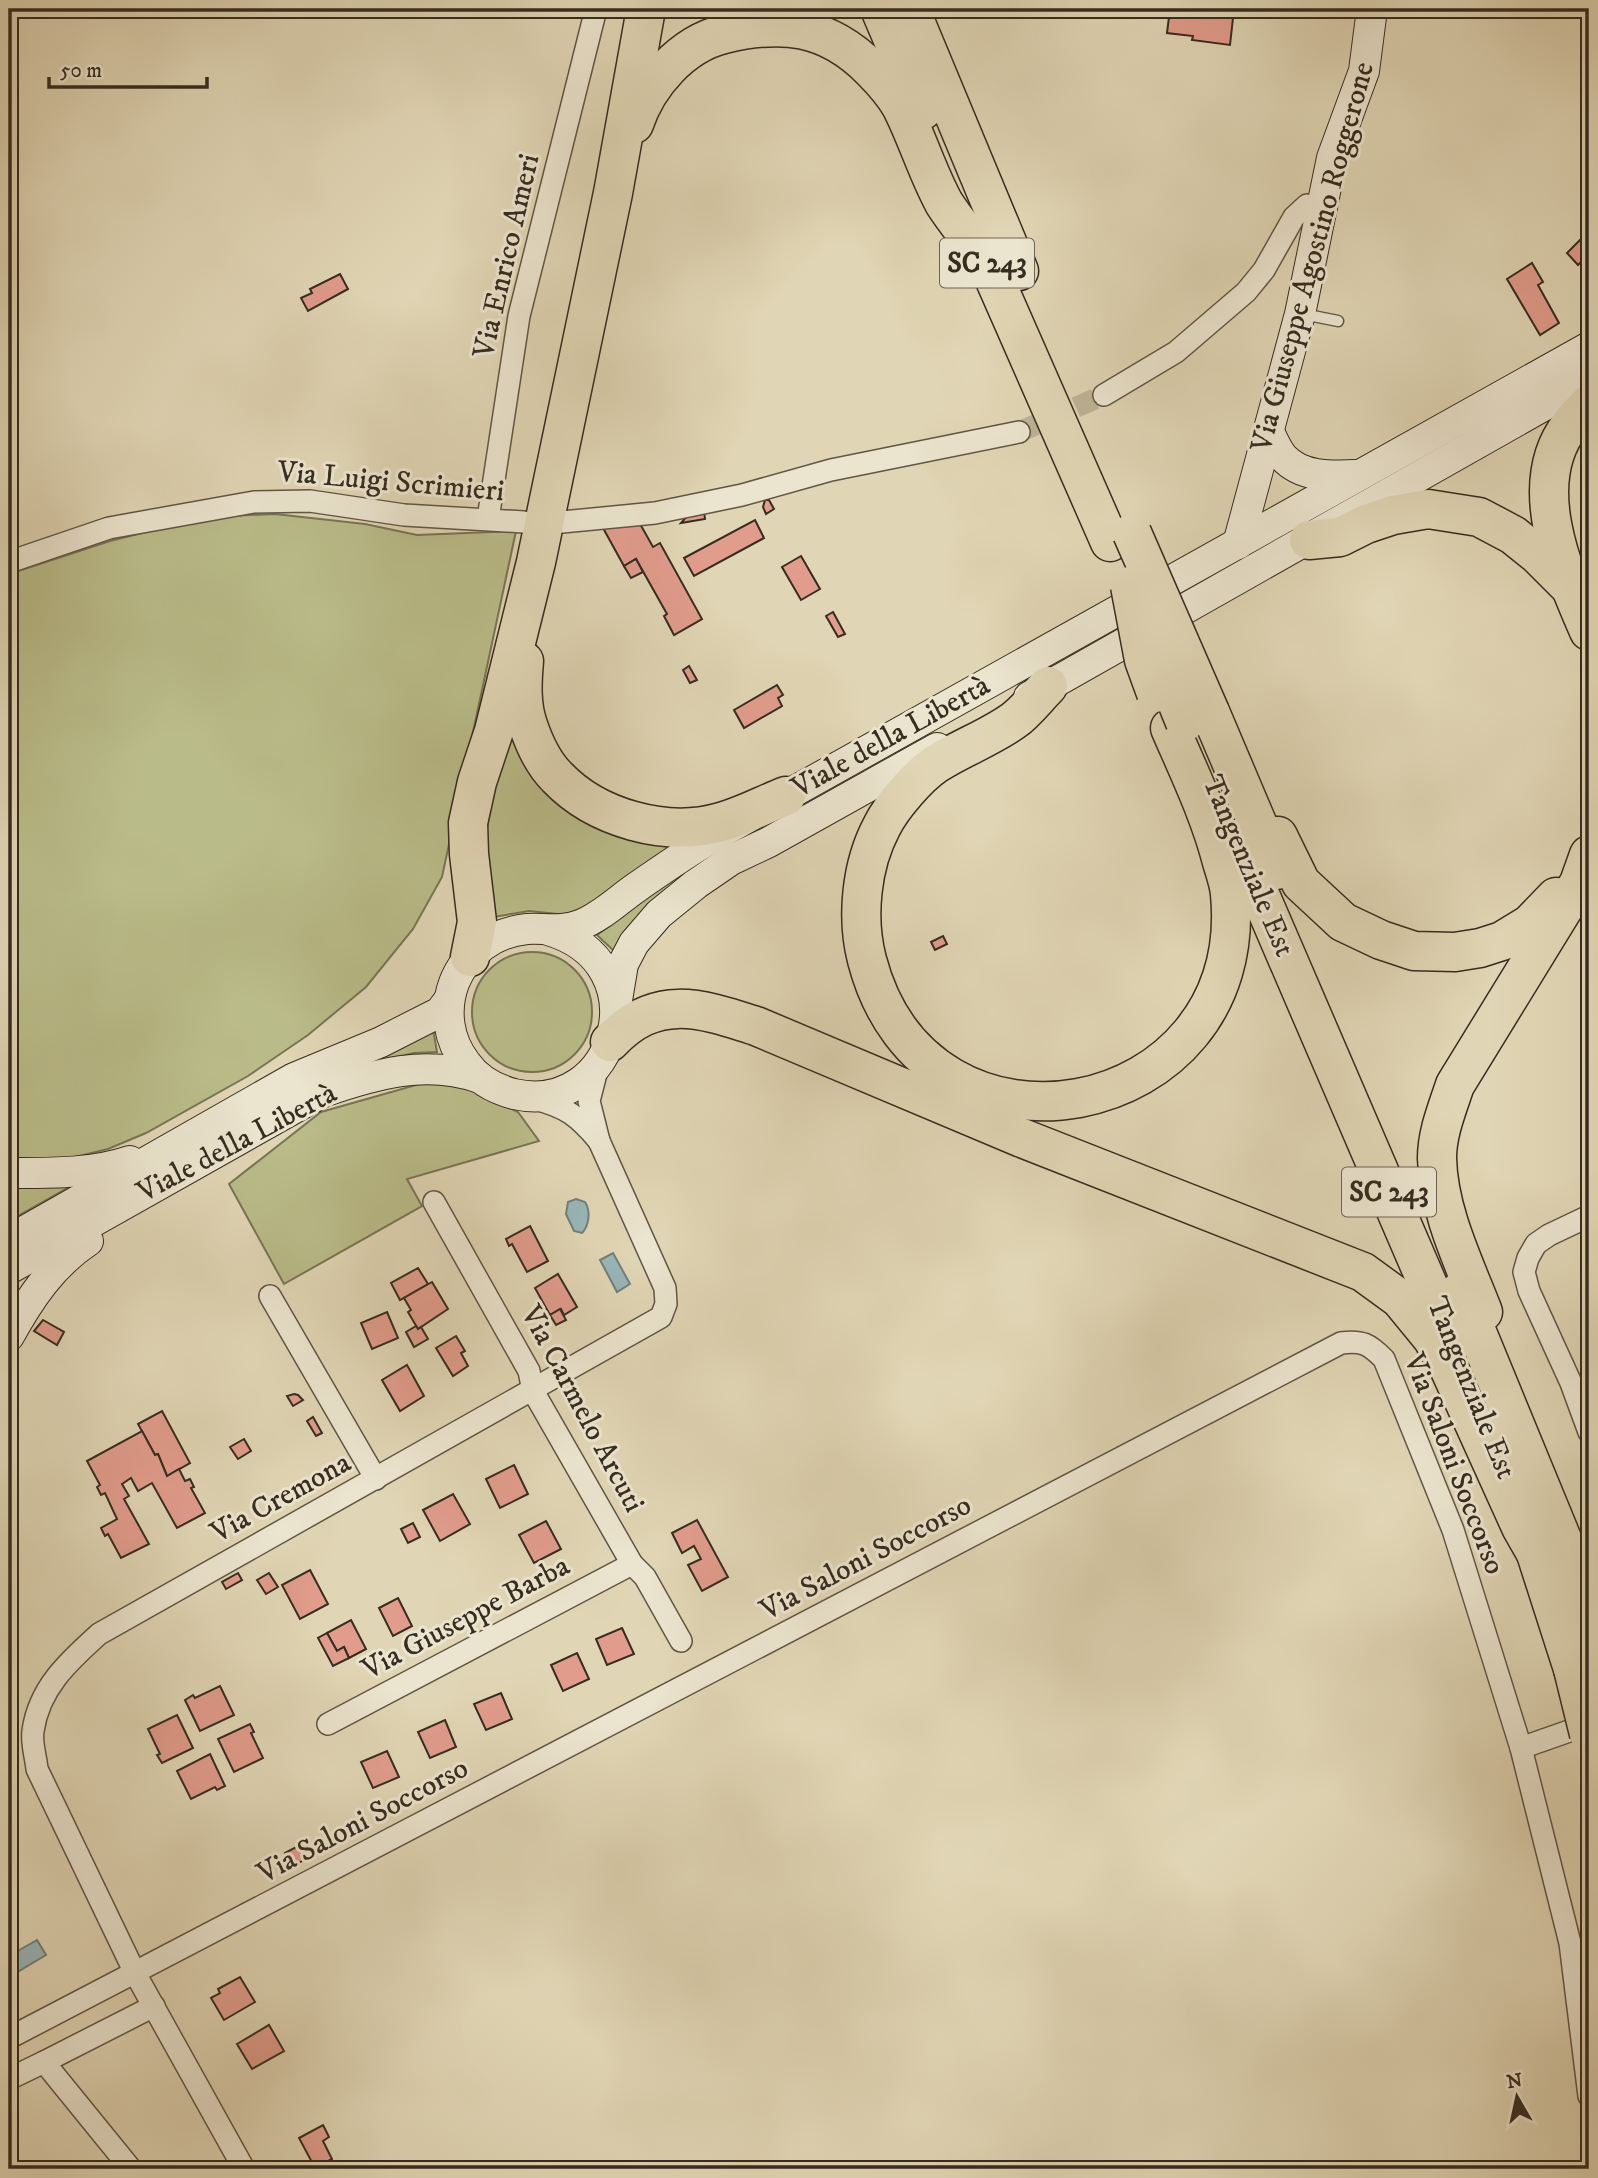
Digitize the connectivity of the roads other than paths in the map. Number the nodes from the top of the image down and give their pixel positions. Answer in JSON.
{"nodes":[{"id":1,"x":596,"y":9,"type":"edge"},
{"id":2,"x":646,"y":9,"type":"edge"},
{"id":3,"x":880,"y":9,"type":"edge"},
{"id":4,"x":910,"y":9,"type":"edge"},
{"id":5,"x":940,"y":9,"type":"edge"},
{"id":6,"x":1372,"y":9,"type":"edge"},
{"id":7,"x":613,"y":193,"type":"junction"},
{"id":8,"x":1320,"y":208,"type":"junction"},
{"id":9,"x":997,"y":254,"type":"junction"},
{"id":10,"x":1300,"y":314,"type":"junction"},
{"id":11,"x":1338,"y":321,"type":"dead end"},
{"id":12,"x":1589,"y":348,"type":"edge"},
{"id":13,"x":1589,"y":380,"type":"edge"},
{"id":14,"x":1104,"y":395,"type":"tunnel mouth"},
{"id":15,"x":1589,"y":404,"type":"edge"},
{"id":16,"x":1019,"y":432,"type":"tunnel mouth"},
{"id":17,"x":1269,"y":432,"type":"junction"},
{"id":18,"x":1362,"y":475,"type":"junction"},
{"id":19,"x":488,"y":519,"type":"junction"},
{"id":20,"x":562,"y":522,"type":"dead end"},
{"id":21,"x":524,"y":523,"type":"dead end"},
{"id":22,"x":1309,"y":540,"type":"junction"},
{"id":23,"x":1238,"y":544,"type":"junction"},
{"id":24,"x":9,"y":562,"type":"edge"},
{"id":25,"x":536,"y":562,"type":"junction"},
{"id":26,"x":1252,"y":571,"type":"junction"},
{"id":27,"x":1141,"y":581,"type":"junction"},
{"id":28,"x":1580,"y":584,"type":"edge"},
{"id":29,"x":1588,"y":625,"type":"edge"},
{"id":30,"x":1048,"y":686,"type":"junction"},
{"id":31,"x":1197,"y":717,"type":"junction"},
{"id":32,"x":786,"y":796,"type":"junction"},
{"id":33,"x":1589,"y":845,"type":"edge"},
{"id":34,"x":1589,"y":855,"type":"edge"},
{"id":35,"x":548,"y":930,"type":"junction"},
{"id":36,"x":470,"y":957,"type":"junction"},
{"id":37,"x":449,"y":1000,"type":"junction"},
{"id":38,"x":608,"y":1038,"type":"junction"},
{"id":39,"x":480,"y":1078,"type":"junction"},
{"id":40,"x":522,"y":1096,"type":"junction"},
{"id":41,"x":273,"y":1120,"type":"junction"},
{"id":42,"x":195,"y":1133,"type":"junction"},
{"id":43,"x":599,"y":1141,"type":"junction"},
{"id":44,"x":9,"y":1173,"type":"edge"},
{"id":45,"x":434,"y":1202,"type":"dead end"},
{"id":46,"x":1589,"y":1216,"type":"edge"},
{"id":47,"x":9,"y":1240,"type":"edge"},
{"id":48,"x":9,"y":1269,"type":"edge"},
{"id":49,"x":270,"y":1296,"type":"dead end"},
{"id":50,"x":9,"y":1336,"type":"edge"},
{"id":51,"x":533,"y":1391,"type":"junction"},
{"id":52,"x":1516,"y":1424,"type":"junction"},
{"id":53,"x":1589,"y":1432,"type":"edge"},
{"id":54,"x":376,"y":1479,"type":"junction"},
{"id":55,"x":1538,"y":1555,"type":"junction"},
{"id":56,"x":632,"y":1564,"type":"junction"},
{"id":57,"x":1589,"y":1625,"type":"edge"},
{"id":58,"x":681,"y":1641,"type":"dead end"},
{"id":59,"x":328,"y":1724,"type":"dead end"},
{"id":60,"x":1589,"y":1724,"type":"edge"},
{"id":61,"x":1589,"y":1734,"type":"edge"},
{"id":62,"x":1521,"y":1748,"type":"junction"},
{"id":63,"x":135,"y":1973,"type":"junction"},
{"id":64,"x":154,"y":2006,"type":"junction"},
{"id":65,"x":9,"y":2039,"type":"edge"},
{"id":66,"x":44,"y":2062,"type":"junction"},
{"id":67,"x":9,"y":2079,"type":"edge"},
{"id":68,"x":1589,"y":2096,"type":"edge"},
{"id":69,"x":131,"y":2169,"type":"edge"},
{"id":70,"x":244,"y":2169,"type":"edge"}],
"edges":[{"from":1,"to":19,"type":"street","name":"Via Enrico Ameri"},
{"from":2,"to":7,"type":"highway"},
{"from":3,"to":9,"type":"highway","number":"SC 243"},
{"from":4,"to":9,"type":"highway","number":"SC 243"},
{"from":5,"to":9,"type":"highway"},
{"from":6,"to":8,"type":"main road","name":"Via Giuseppe Agostino Roggerone"},
{"from":7,"to":9,"type":"highway"},
{"from":7,"to":25,"type":"highway"},
{"from":8,"to":10,"type":"main road","name":"Via Giuseppe Agostino Roggerone"},
{"from":8,"to":14,"type":"street"},
{"from":9,"to":27,"type":"highway","number":"SC 243","bridge":true},
{"from":10,"to":11,"type":"lane"},
{"from":10,"to":17,"type":"main road","name":"Via Giuseppe Agostino Roggerone"},
{"from":12,"to":18,"type":"main road","name":"Viale della Libertà"},
{"from":13,"to":22,"type":"main road","name":"Viale della Libertà"},
{"from":15,"to":28,"type":"highway"},
{"from":16,"to":20,"type":"street"},
{"from":17,"to":18,"type":"main road"},
{"from":17,"to":23,"type":"main road","name":"Via Giuseppe Agostino Roggerone"},
{"from":18,"to":23,"type":"main road","name":"Viale della Libertà"},
{"from":19,"to":21,"type":"street","name":"Via Luigi Scrimieri"},
{"from":19,"to":24,"type":"street","name":"Via Luigi Scrimieri"},
{"from":22,"to":26,"type":"main road","name":"Viale della Libertà"},
{"from":22,"to":28,"type":"highway"},
{"from":23,"to":26,"type":"main road"},
{"from":23,"to":32,"type":"main road","name":"Viale della Libertà"},
{"from":25,"to":32,"type":"highway"},
{"from":25,"to":36,"type":"highway"},
{"from":26,"to":30,"type":"main road","name":"Viale della Libertà"},
{"from":27,"to":31,"type":"highway","bridge":true},
{"from":27,"to":31,"type":"highway","bridge":true},
{"from":28,"to":29,"type":"highway"},
{"from":30,"to":31,"type":"highway"},
{"from":30,"to":38,"type":"main road","name":"Viale della Libertà"},
{"from":31,"to":33,"type":"highway"},
{"from":31,"to":52,"type":"highway","name":"Tangenziale Est","number":"SC 243"},
{"from":31,"to":55,"type":"highway","name":"Tangenziale Est","number":"SC 243"},
{"from":32,"to":35,"type":"main road","name":"Viale della Libertà"},
{"from":34,"to":52,"type":"highway"},
{"from":35,"to":36,"type":"main road","name":"Viale della Libertà"},
{"from":35,"to":38,"type":"main road","name":"Viale della Libertà"},
{"from":36,"to":37,"type":"main road","name":"Viale della Libertà"},
{"from":37,"to":39,"type":"main road","name":"Viale della Libertà"},
{"from":37,"to":42,"type":"main road","name":"Viale della Libertà"},
{"from":38,"to":40,"type":"main road","name":"Viale della Libertà"},
{"from":38,"to":43,"type":"street","name":"Via Cremona"},
{"from":38,"to":55,"type":"highway"},
{"from":39,"to":40,"type":"main road","name":"Viale della Libertà"},
{"from":39,"to":41,"type":"main road","name":"Viale della Libertà"},
{"from":40,"to":43,"type":"street","name":"Via Cremona"},
{"from":41,"to":48,"type":"main road","name":"Viale della Libertà"},
{"from":41,"to":50,"type":"main road"},
{"from":42,"to":44,"type":"main road"},
{"from":42,"to":47,"type":"main road","name":"Viale della Libertà"},
{"from":43,"to":51,"type":"street","name":"Via Cremona"},
{"from":45,"to":51,"type":"street","name":"Via Carmelo Arcuti"},
{"from":46,"to":53,"type":"street"},
{"from":49,"to":54,"type":"street"},
{"from":51,"to":54,"type":"street","name":"Via Cremona"},
{"from":51,"to":56,"type":"street","name":"Via Carmelo Arcuti"},
{"from":52,"to":57,"type":"highway","name":"Tangenziale Est","number":"SC 243"},
{"from":54,"to":63,"type":"street","name":"Via Cremona"},
{"from":55,"to":61,"type":"highway","name":"Tangenziale Est","number":"SC 243","bridge":true},
{"from":56,"to":58,"type":"street","name":"Via Carmelo Arcuti"},
{"from":56,"to":59,"type":"street","name":"Via Giuseppe Barba"},
{"from":60,"to":62,"type":"street"},
{"from":62,"to":63,"type":"street","name":"Via Saloni Soccorso"},
{"from":62,"to":68,"type":"street","name":"Via Saloni Soccorso"},
{"from":63,"to":64,"type":"street","name":"Via Cremona"},
{"from":63,"to":65,"type":"street","name":"Via Saloni Soccorso"},
{"from":64,"to":66,"type":"street"},
{"from":64,"to":70,"type":"street","name":"Via Cremona"},
{"from":66,"to":67,"type":"street"},
{"from":66,"to":69,"type":"street"}]}
